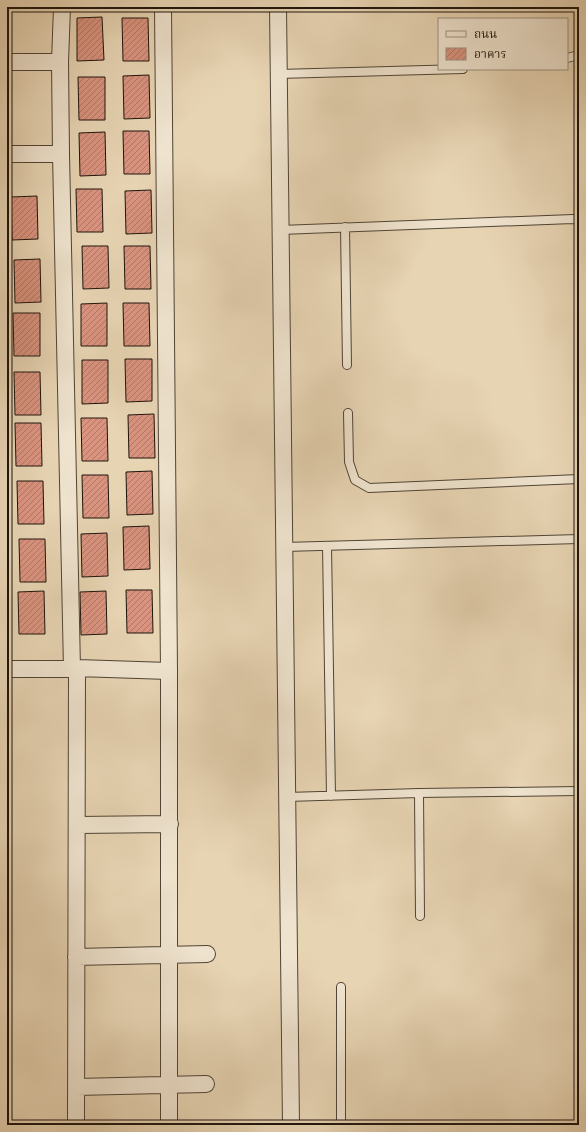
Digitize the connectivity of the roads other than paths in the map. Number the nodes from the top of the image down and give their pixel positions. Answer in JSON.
{"nodes":[{"id":1,"x":62,"y":7,"type":"edge"},
{"id":2,"x":163,"y":7,"type":"edge"},
{"id":3,"x":278,"y":7,"type":"edge"},
{"id":4,"x":579,"y":55,"type":"edge"},
{"id":5,"x":568,"y":58,"type":"edge"},
{"id":6,"x":7,"y":62,"type":"edge"},
{"id":7,"x":60,"y":62,"type":"junction"},
{"id":8,"x":438,"y":70,"type":"edge"},
{"id":9,"x":278,"y":74,"type":"junction"},
{"id":10,"x":7,"y":154,"type":"edge"},
{"id":11,"x":61,"y":154,"type":"junction"},
{"id":12,"x":579,"y":220,"type":"edge"},
{"id":13,"x":346,"y":228,"type":"junction"},
{"id":14,"x":280,"y":230,"type":"junction"},
{"id":15,"x":347,"y":365,"type":"dead end"},
{"id":16,"x":348,"y":413,"type":"dead end"},
{"id":17,"x":579,"y":479,"type":"edge"},
{"id":18,"x":579,"y":539,"type":"edge"},
{"id":19,"x":328,"y":546,"type":"junction"},
{"id":20,"x":284,"y":547,"type":"junction"},
{"id":21,"x":7,"y":669,"type":"edge"},
{"id":22,"x":75,"y":669,"type":"junction"},
{"id":23,"x":169,"y":671,"type":"junction"},
{"id":24,"x":579,"y":791,"type":"edge"},
{"id":25,"x":419,"y":793,"type":"junction"},
{"id":26,"x":331,"y":796,"type":"junction"},
{"id":27,"x":287,"y":798,"type":"junction"},
{"id":28,"x":170,"y":824,"type":"junction"},
{"id":29,"x":77,"y":825,"type":"junction"},
{"id":30,"x":420,"y":916,"type":"dead end"},
{"id":31,"x":169,"y":954,"type":"junction"},
{"id":32,"x":207,"y":954,"type":"dead end"},
{"id":33,"x":76,"y":957,"type":"junction"},
{"id":34,"x":341,"y":987,"type":"dead end"},
{"id":35,"x":206,"y":1084,"type":"dead end"},
{"id":36,"x":168,"y":1085,"type":"junction"},
{"id":37,"x":76,"y":1086,"type":"junction"},
{"id":38,"x":76,"y":1125,"type":"edge"},
{"id":39,"x":169,"y":1125,"type":"edge"},
{"id":40,"x":291,"y":1125,"type":"edge"},
{"id":41,"x":341,"y":1125,"type":"edge"}],
"edges":[{"from":1,"to":7,"type":"street"},
{"from":2,"to":23,"type":"street"},
{"from":3,"to":9,"type":"street"},
{"from":4,"to":5,"type":"lane"},
{"from":6,"to":7,"type":"street"},
{"from":7,"to":11,"type":"street"},
{"from":8,"to":9,"type":"lane"},
{"from":9,"to":14,"type":"street"},
{"from":10,"to":11,"type":"street"},
{"from":11,"to":22,"type":"street"},
{"from":12,"to":13,"type":"lane"},
{"from":13,"to":14,"type":"lane"},
{"from":13,"to":15,"type":"lane"},
{"from":14,"to":20,"type":"street"},
{"from":16,"to":17,"type":"lane"},
{"from":18,"to":19,"type":"lane"},
{"from":19,"to":20,"type":"lane"},
{"from":19,"to":26,"type":"lane"},
{"from":20,"to":27,"type":"street"},
{"from":21,"to":22,"type":"street"},
{"from":22,"to":23,"type":"street"},
{"from":22,"to":29,"type":"street"},
{"from":23,"to":28,"type":"street"},
{"from":24,"to":25,"type":"lane"},
{"from":25,"to":26,"type":"lane"},
{"from":25,"to":30,"type":"lane"},
{"from":26,"to":27,"type":"lane"},
{"from":27,"to":40,"type":"street"},
{"from":28,"to":29,"type":"street"},
{"from":28,"to":31,"type":"street"},
{"from":29,"to":33,"type":"street"},
{"from":31,"to":32,"type":"street"},
{"from":31,"to":33,"type":"street"},
{"from":31,"to":36,"type":"street"},
{"from":33,"to":37,"type":"street"},
{"from":34,"to":41,"type":"lane"},
{"from":35,"to":36,"type":"street"},
{"from":36,"to":37,"type":"street"},
{"from":36,"to":39,"type":"street"},
{"from":37,"to":38,"type":"street"}]}
